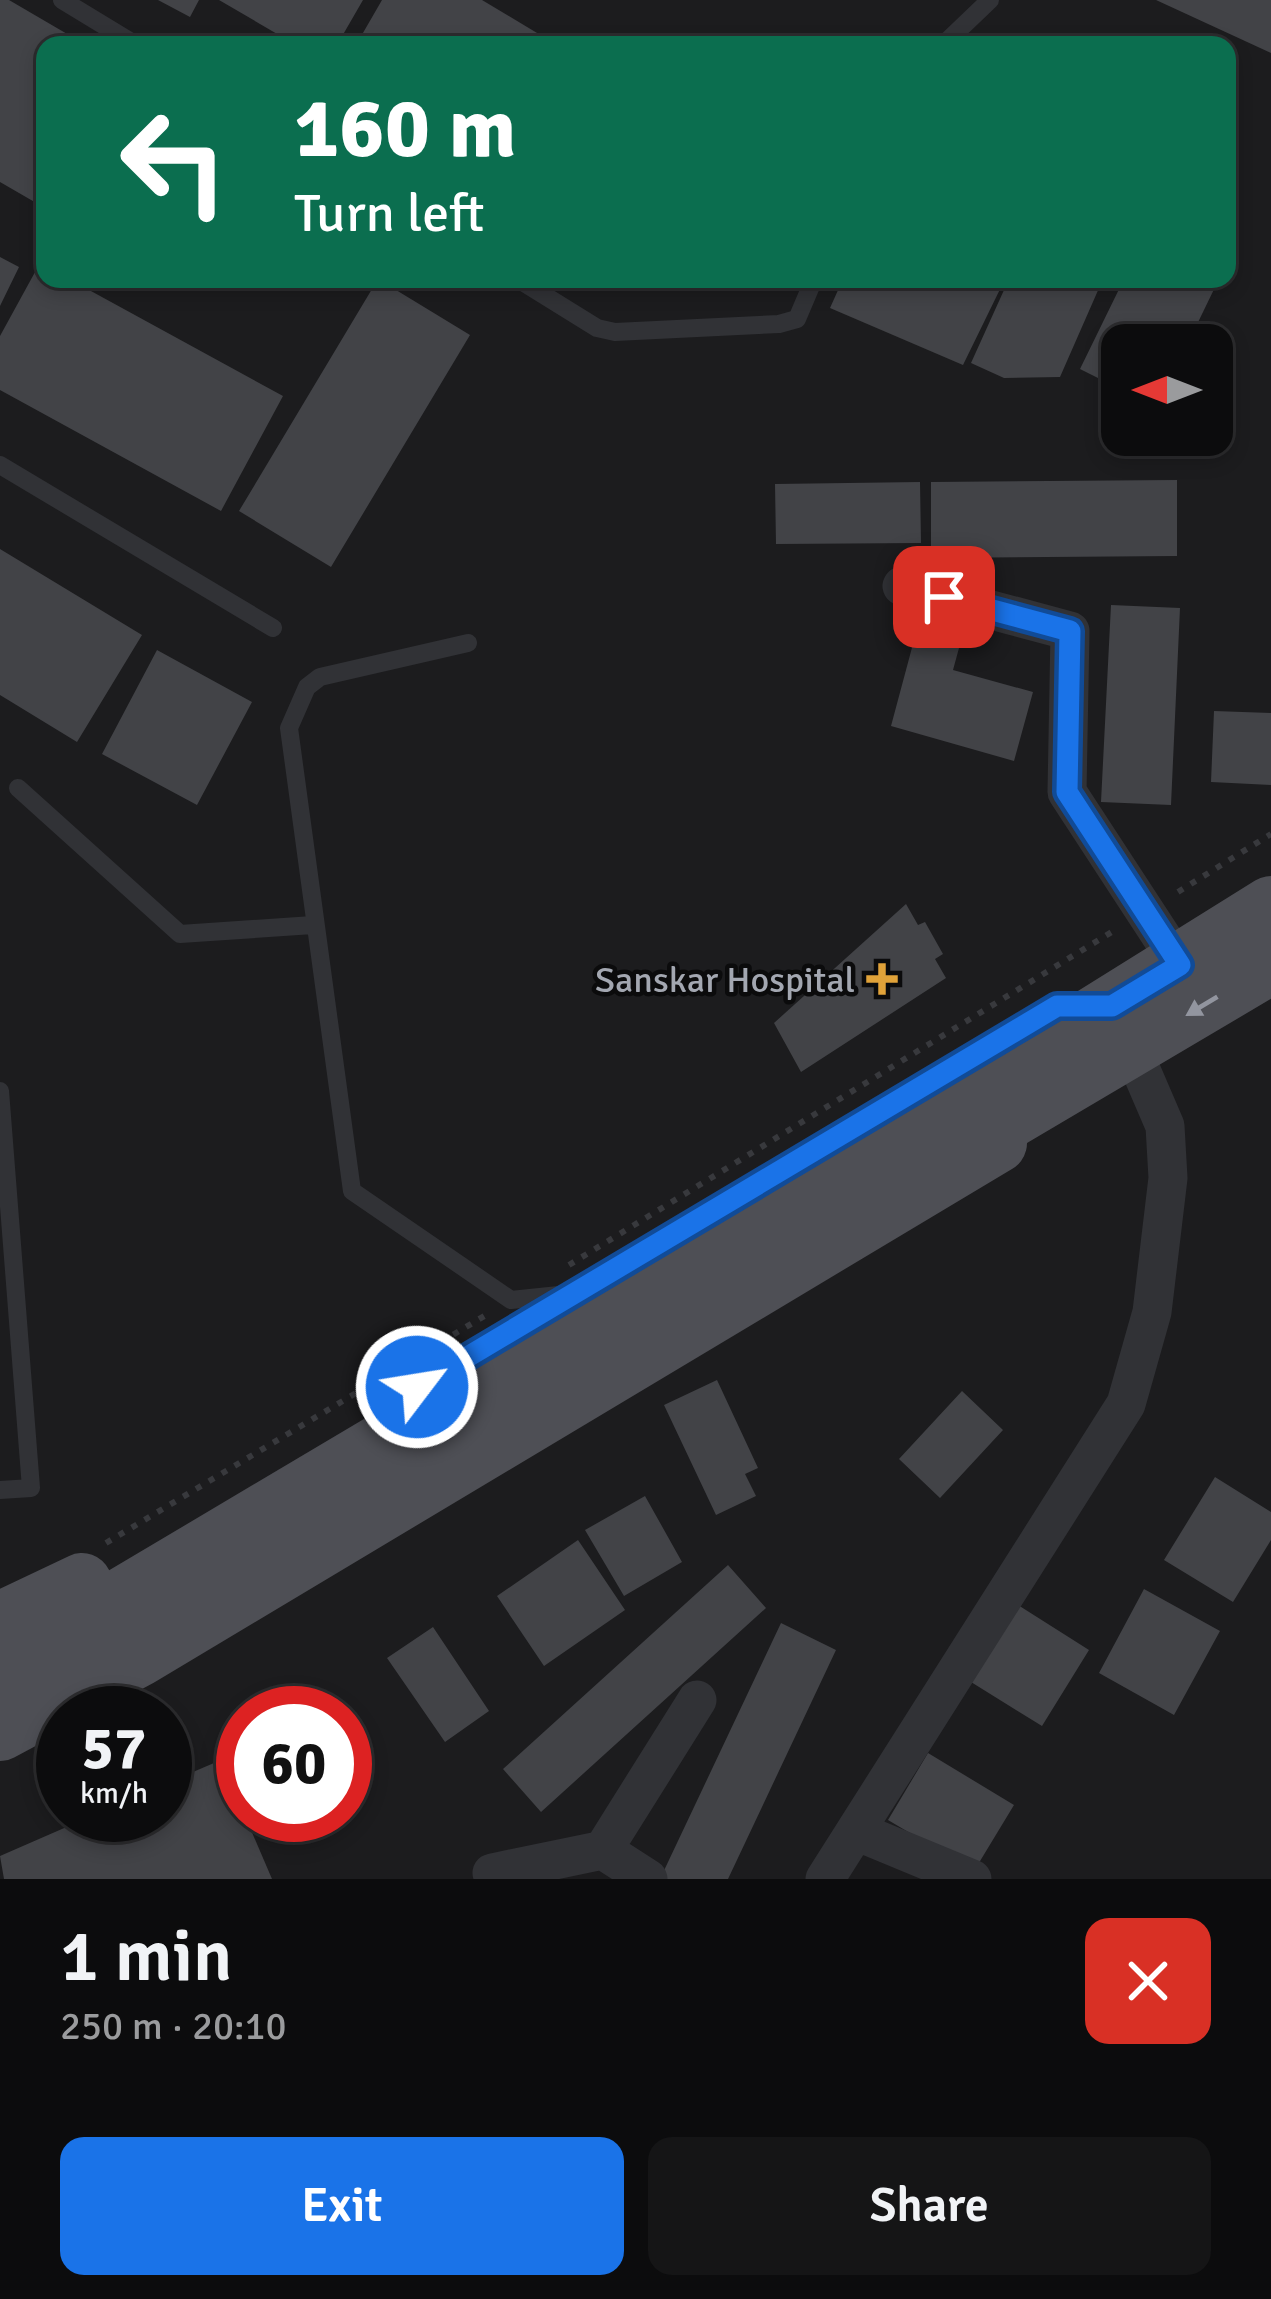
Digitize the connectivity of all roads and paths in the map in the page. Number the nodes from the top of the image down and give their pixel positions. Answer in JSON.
{"nodes":[{"id":1,"x":62,"y":0,"type":"edge"},
{"id":2,"x":989,"y":0,"type":"edge"},
{"id":3,"x":121,"y":36,"type":"edge"},
{"id":4,"x":953,"y":36,"type":"edge"},
{"id":5,"x":533,"y":288,"type":"edge"},
{"id":6,"x":810,"y":288,"type":"edge"},
{"id":7,"x":0,"y":465,"type":"edge"},
{"id":8,"x":902,"y":586,"type":"dead end"},
{"id":9,"x":273,"y":628,"type":"dead end"},
{"id":10,"x":468,"y":643,"type":"dead end"},
{"id":11,"x":18,"y":788,"type":"dead end"},
{"id":12,"x":1271,"y":835,"type":"edge"},
{"id":13,"x":1271,"y":906,"type":"edge"},
{"id":14,"x":1145,"y":912,"type":"junction"},
{"id":15,"x":313,"y":925,"type":"junction"},
{"id":16,"x":1271,"y":964,"type":"edge"},
{"id":17,"x":1180,"y":965,"type":"junction"},
{"id":18,"x":1122,"y":1027,"type":"junction"},
{"id":19,"x":0,"y":1091,"type":"edge"},
{"id":20,"x":578,"y":1293,"type":"junction"},
{"id":21,"x":512,"y":1300,"type":"junction"},
{"id":22,"x":0,"y":1490,"type":"edge"},
{"id":23,"x":98,"y":1548,"type":"dead end"},
{"id":24,"x":0,"y":1622,"type":"edge"},
{"id":25,"x":0,"y":1670,"type":"edge"},
{"id":26,"x":697,"y":1700,"type":"dead end"},
{"id":27,"x":0,"y":1709,"type":"edge"},
{"id":28,"x":0,"y":1731,"type":"edge"},
{"id":29,"x":856,"y":1831,"type":"junction"},
{"id":30,"x":603,"y":1850,"type":"junction"},
{"id":31,"x":492,"y":1874,"type":"dead end"},
{"id":32,"x":648,"y":1879,"type":"edge"},
{"id":33,"x":825,"y":1879,"type":"edge"},
{"id":34,"x":971,"y":1879,"type":"edge"}],
"edges":[{"from":1,"to":3,"type":"lane"},
{"from":2,"to":4,"type":"lane"},
{"from":5,"to":6,"type":"lane"},
{"from":7,"to":9,"type":"lane"},
{"from":8,"to":14,"type":"street"},
{"from":10,"to":15,"type":"lane"},
{"from":11,"to":15,"type":"lane"},
{"from":12,"to":14,"type":"path"},
{"from":13,"to":17,"type":"main road"},
{"from":14,"to":17,"type":"street"},
{"from":14,"to":21,"type":"path"},
{"from":15,"to":21,"type":"lane"},
{"from":16,"to":18,"type":"main road","one_way":true},
{"from":17,"to":18,"type":"main road"},
{"from":18,"to":20,"type":"main road"},
{"from":18,"to":25,"type":"main road"},
{"from":18,"to":27,"type":"main road"},
{"from":18,"to":28,"type":"main road"},
{"from":18,"to":29,"type":"street"},
{"from":19,"to":22,"type":"lane"},
{"from":20,"to":21,"type":"lane"},
{"from":20,"to":24,"type":"main road"},
{"from":21,"to":23,"type":"path"},
{"from":26,"to":30,"type":"street"},
{"from":29,"to":33,"type":"street"},
{"from":29,"to":34,"type":"street"},
{"from":30,"to":31,"type":"street"},
{"from":30,"to":32,"type":"street"}]}
